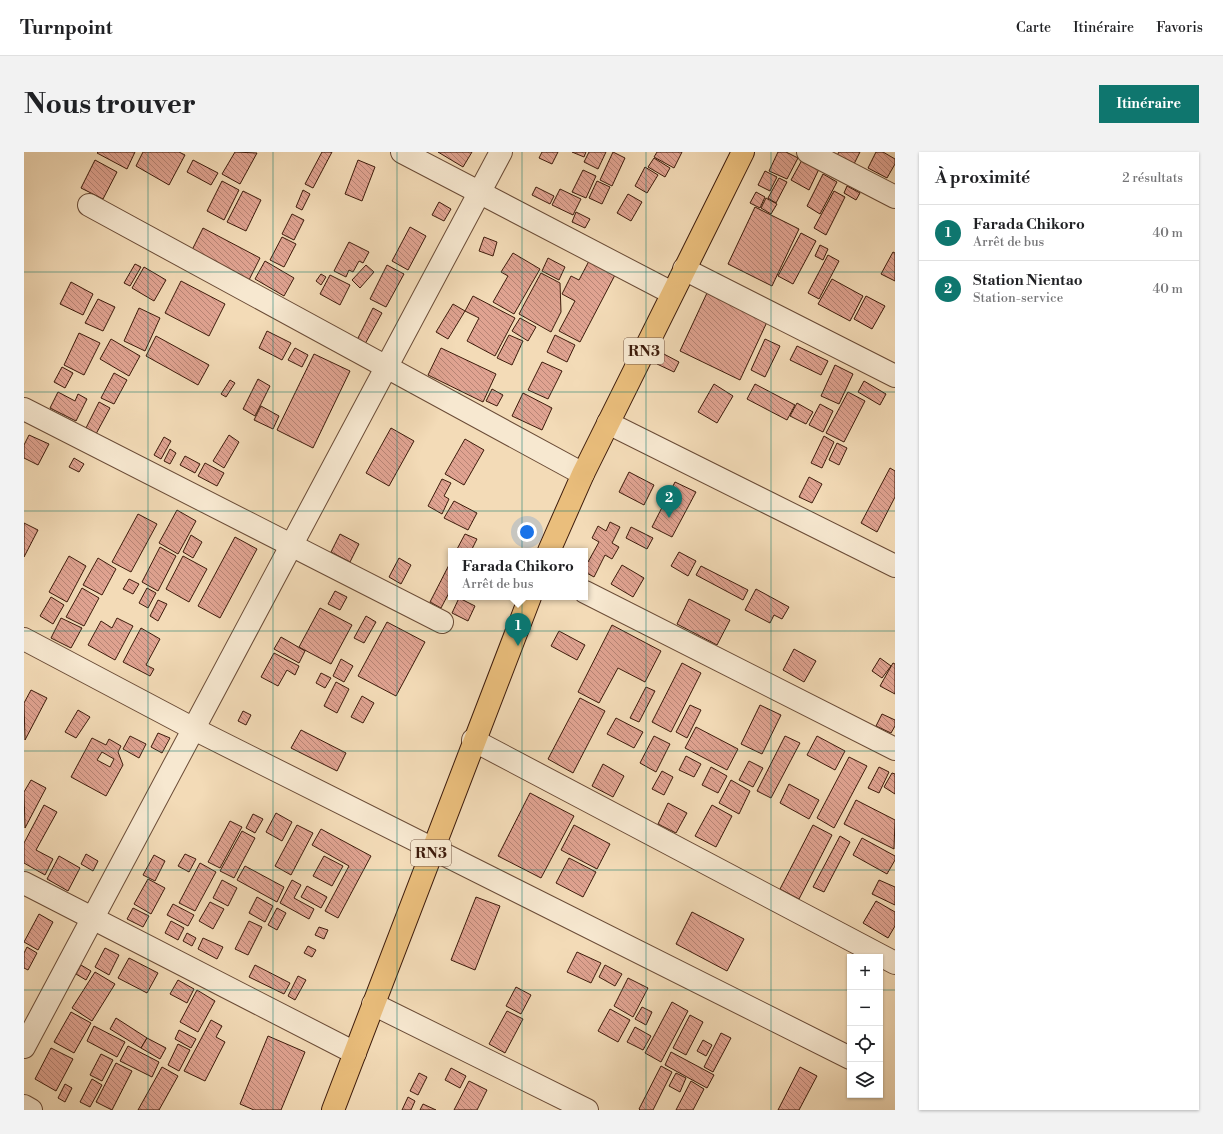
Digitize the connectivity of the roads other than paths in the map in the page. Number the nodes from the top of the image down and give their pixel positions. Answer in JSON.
{"nodes":[{"id":1,"x":402,"y":152,"type":"edge"},
{"id":2,"x":501,"y":152,"type":"edge"},
{"id":3,"x":743,"y":152,"type":"edge"},
{"id":4,"x":808,"y":152,"type":"edge"},
{"id":5,"x":480,"y":193,"type":"junction"},
{"id":6,"x":895,"y":197,"type":"edge"},
{"id":7,"x":89,"y":205,"type":"dead end"},
{"id":8,"x":684,"y":269,"type":"junction"},
{"id":9,"x":672,"y":293,"type":"junction"},
{"id":10,"x":387,"y":367,"type":"junction"},
{"id":11,"x":895,"y":376,"type":"edge"},
{"id":12,"x":24,"y":409,"type":"edge"},
{"id":13,"x":608,"y":423,"type":"junction"},
{"id":14,"x":583,"y":474,"type":"junction"},
{"id":15,"x":292,"y":546,"type":"junction"},
{"id":16,"x":550,"y":548,"type":"edge"},
{"id":17,"x":895,"y":566,"type":"edge"},
{"id":18,"x":588,"y":594,"type":"edge"},
{"id":19,"x":529,"y":600,"type":"edge"},
{"id":20,"x":442,"y":622,"type":"dead end"},
{"id":21,"x":24,"y":638,"type":"edge"},
{"id":22,"x":194,"y":729,"type":"junction"},
{"id":23,"x":473,"y":740,"type":"junction"},
{"id":24,"x":895,"y":749,"type":"edge"},
{"id":25,"x":432,"y":849,"type":"junction"},
{"id":26,"x":24,"y":883,"type":"edge"},
{"id":27,"x":92,"y":918,"type":"junction"},
{"id":28,"x":895,"y":963,"type":"edge"},
{"id":29,"x":373,"y":1004,"type":"junction"},
{"id":30,"x":24,"y":1047,"type":"edge"},
{"id":31,"x":355,"y":1053,"type":"junction"},
{"id":32,"x":847,"y":1056,"type":"edge"},
{"id":33,"x":24,"y":1106,"type":"edge"},
{"id":34,"x":31,"y":1110,"type":"edge"},
{"id":35,"x":333,"y":1110,"type":"edge"},
{"id":36,"x":587,"y":1110,"type":"edge"}],
"edges":[{"from":1,"to":5,"type":"street"},
{"from":2,"to":5,"type":"street"},
{"from":3,"to":8,"type":"highway","number":"RN3"},
{"from":4,"to":6,"type":"street"},
{"from":5,"to":9,"type":"street"},
{"from":5,"to":10,"type":"street"},
{"from":7,"to":10,"type":"street"},
{"from":8,"to":9,"type":"highway","number":"RN3"},
{"from":8,"to":11,"type":"street"},
{"from":9,"to":13,"type":"highway","number":"RN3"},
{"from":10,"to":14,"type":"street"},
{"from":10,"to":15,"type":"street"},
{"from":12,"to":15,"type":"street"},
{"from":13,"to":14,"type":"highway","number":"RN3"},
{"from":13,"to":17,"type":"street"},
{"from":14,"to":16,"type":"highway","number":"RN3"},
{"from":15,"to":20,"type":"street"},
{"from":15,"to":22,"type":"street"},
{"from":18,"to":24,"type":"street"},
{"from":19,"to":23,"type":"highway","number":"RN3"},
{"from":21,"to":22,"type":"street"},
{"from":22,"to":25,"type":"street"},
{"from":22,"to":27,"type":"street"},
{"from":23,"to":25,"type":"highway","number":"RN3"},
{"from":23,"to":28,"type":"street"},
{"from":25,"to":29,"type":"highway","number":"RN3"},
{"from":25,"to":32,"type":"street"},
{"from":26,"to":27,"type":"street"},
{"from":27,"to":30,"type":"street"},
{"from":27,"to":31,"type":"street"},
{"from":29,"to":31,"type":"highway","number":"RN3"},
{"from":29,"to":36,"type":"street"},
{"from":31,"to":35,"type":"highway","number":"RN3"},
{"from":33,"to":34,"type":"street"}]}
